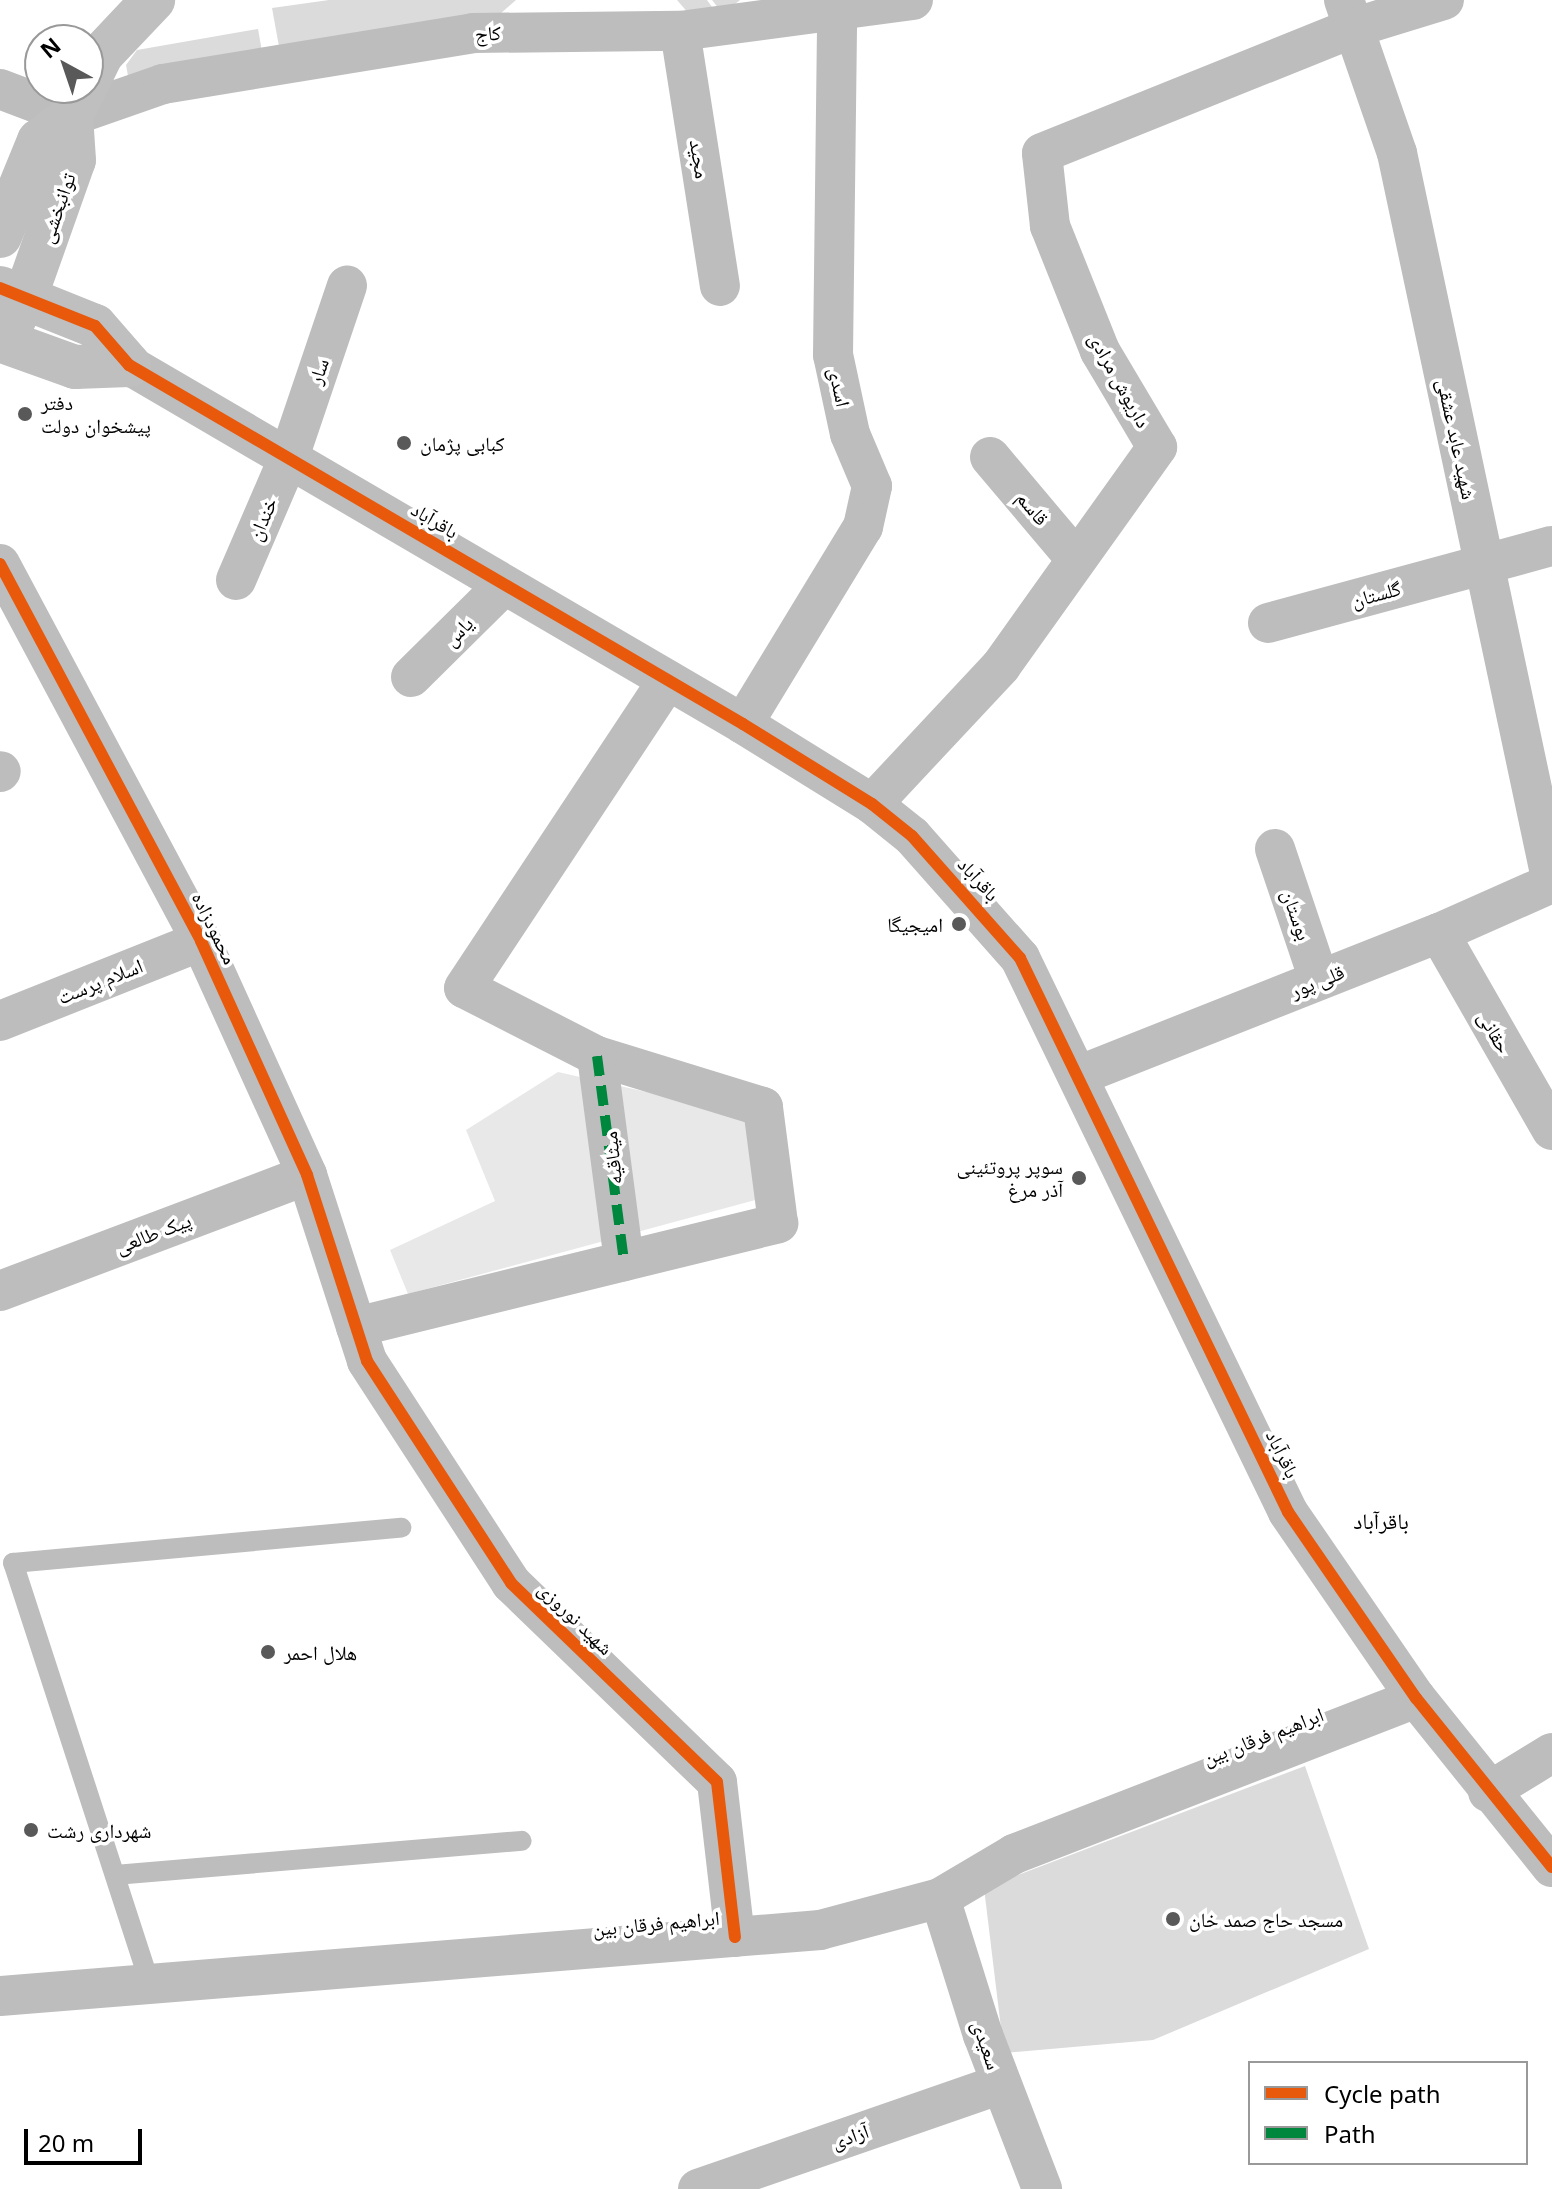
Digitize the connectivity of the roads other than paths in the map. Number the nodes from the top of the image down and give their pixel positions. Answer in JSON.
{"nodes":[{"id":1,"x":153,"y":0,"type":"edge"},
{"id":2,"x":627,"y":0,"type":"edge"},
{"id":3,"x":913,"y":0,"type":"edge"},
{"id":4,"x":1444,"y":0,"type":"edge"},
{"id":5,"x":837,"y":11,"type":"junction"},
{"id":6,"x":1350,"y":13,"type":"edge"},
{"id":7,"x":580,"y":15,"type":"edge"},
{"id":8,"x":680,"y":31,"type":"junction"},
{"id":9,"x":104,"y":52,"type":"edge"},
{"id":10,"x":0,"y":89,"type":"edge"},
{"id":11,"x":24,"y":91,"type":"edge"},
{"id":12,"x":104,"y":92,"type":"edge"},
{"id":13,"x":73,"y":104,"type":"edge"},
{"id":14,"x":80,"y":104,"type":"edge"},
{"id":15,"x":0,"y":236,"type":"edge"},
{"id":16,"x":347,"y":286,"type":"dead end"},
{"id":17,"x":720,"y":286,"type":"dead end"},
{"id":18,"x":13,"y":293,"type":"edge"},
{"id":19,"x":1,"y":342,"type":"edge"},
{"id":20,"x":129,"y":365,"type":"junction"},
{"id":21,"x":289,"y":457,"type":"junction"},
{"id":22,"x":990,"y":457,"type":"dead end"},
{"id":23,"x":1552,"y":546,"type":"edge"},
{"id":24,"x":1076,"y":559,"type":"junction"},
{"id":25,"x":0,"y":564,"type":"edge"},
{"id":26,"x":1484,"y":564,"type":"junction"},
{"id":27,"x":236,"y":580,"type":"dead end"},
{"id":28,"x":504,"y":585,"type":"junction"},
{"id":29,"x":1268,"y":623,"type":"dead end"},
{"id":30,"x":411,"y":677,"type":"dead end"},
{"id":31,"x":668,"y":680,"type":"junction"},
{"id":32,"x":743,"y":724,"type":"junction"},
{"id":33,"x":872,"y":804,"type":"junction"},
{"id":34,"x":1275,"y":849,"type":"dead end"},
{"id":35,"x":1552,"y":883,"type":"edge"},
{"id":36,"x":1439,"y":933,"type":"junction"},
{"id":37,"x":201,"y":941,"type":"junction"},
{"id":38,"x":1319,"y":980,"type":"junction"},
{"id":39,"x":0,"y":1021,"type":"edge"},
{"id":40,"x":597,"y":1056,"type":"junction"},
{"id":41,"x":1080,"y":1075,"type":"junction"},
{"id":42,"x":1552,"y":1130,"type":"edge"},
{"id":43,"x":307,"y":1175,"type":"junction"},
{"id":44,"x":624,"y":1261,"type":"junction"},
{"id":45,"x":0,"y":1291,"type":"edge"},
{"id":46,"x":356,"y":1327,"type":"junction"},
{"id":47,"x":401,"y":1528,"type":"dead end"},
{"id":48,"x":1416,"y":1698,"type":"junction"},
{"id":49,"x":1552,"y":1753,"type":"edge"},
{"id":50,"x":1488,"y":1792,"type":"junction"},
{"id":51,"x":522,"y":1841,"type":"dead end"},
{"id":52,"x":1552,"y":1867,"type":"edge"},
{"id":53,"x":115,"y":1875,"type":"junction"},
{"id":54,"x":940,"y":1898,"type":"junction"},
{"id":55,"x":735,"y":1937,"type":"junction"},
{"id":56,"x":150,"y":1984,"type":"junction"},
{"id":57,"x":0,"y":1996,"type":"edge"},
{"id":58,"x":1001,"y":2084,"type":"junction"},
{"id":59,"x":698,"y":2189,"type":"edge"},
{"id":60,"x":1042,"y":2189,"type":"edge"}],
"edges":[{"from":1,"to":9,"type":"street","name":"توانبخشی"},
{"from":2,"to":7,"type":"street"},
{"from":3,"to":5,"type":"street","name":"کاج"},
{"from":4,"to":6,"type":"street"},
{"from":5,"to":8,"type":"street","name":"کاج"},
{"from":5,"to":32,"type":"street","name":"اسدی"},
{"from":6,"to":24,"type":"street","name":"داریوش مرادی"},
{"from":6,"to":26,"type":"street","name":"شهید عابد عشقی"},
{"from":7,"to":8,"type":"street","name":"کاج"},
{"from":7,"to":12,"type":"street","name":"کاج"},
{"from":8,"to":17,"type":"street","name":"مجید"},
{"from":10,"to":11,"type":"street"},
{"from":13,"to":15,"type":"street","name":"توانبخشی"},
{"from":14,"to":18,"type":"street","name":"توانبخشی"},
{"from":16,"to":21,"type":"street","name":"سار"},
{"from":18,"to":19,"type":"street","name":"توانبخشی"},
{"from":18,"to":20,"type":"street","name":"باقرآباد"},
{"from":19,"to":20,"type":"street"},
{"from":20,"to":21,"type":"street","name":"باقرآباد"},
{"from":21,"to":27,"type":"street","name":"خندان"},
{"from":21,"to":28,"type":"street","name":"باقرآباد"},
{"from":22,"to":24,"type":"street","name":"قاسم"},
{"from":23,"to":26,"type":"street","name":"گلستان"},
{"from":24,"to":33,"type":"street","name":"داریوش مرادی"},
{"from":25,"to":37,"type":"street","name":"محمودزاده"},
{"from":26,"to":29,"type":"street","name":"گلستان"},
{"from":26,"to":35,"type":"street","name":"شهید عابد عشقی"},
{"from":28,"to":30,"type":"street","name":"یاس"},
{"from":28,"to":31,"type":"street","name":"باقرآباد"},
{"from":31,"to":32,"type":"street","name":"باقرآباد"},
{"from":31,"to":40,"type":"street"},
{"from":32,"to":33,"type":"street","name":"باقرآباد"},
{"from":33,"to":41,"type":"street","name":"باقرآباد"},
{"from":34,"to":38,"type":"street","name":"بوستان"},
{"from":35,"to":36,"type":"street","name":"قلی پور"},
{"from":36,"to":38,"type":"street","name":"قلی پور"},
{"from":36,"to":42,"type":"street","name":"حقانی"},
{"from":37,"to":39,"type":"street","name":"اسلام پرست"},
{"from":37,"to":43,"type":"street","name":"محمودزاده"},
{"from":38,"to":41,"type":"street","name":"قلی پور"},
{"from":40,"to":44,"type":"street","name":"میثاقیه"},
{"from":40,"to":44,"type":"street"},
{"from":41,"to":48,"type":"street","name":"باقرآباد"},
{"from":43,"to":45,"type":"street","name":"پیک طالعی"},
{"from":43,"to":46,"type":"street","name":"محمودزاده"},
{"from":44,"to":46,"type":"street"},
{"from":46,"to":55,"type":"street","name":"شهید نوروزی"},
{"from":47,"to":53,"type":"lane"},
{"from":48,"to":50,"type":"street","name":"باقرآباد"},
{"from":48,"to":54,"type":"street","name":"ابراهیم فرقان بین"},
{"from":49,"to":50,"type":"street"},
{"from":50,"to":52,"type":"street","name":"باقرآباد"},
{"from":51,"to":53,"type":"lane"},
{"from":53,"to":56,"type":"lane"},
{"from":54,"to":55,"type":"street","name":"ابراهیم فرقان بین"},
{"from":54,"to":58,"type":"street","name":"سعیدی"},
{"from":55,"to":56,"type":"street","name":"ابراهیم فرقان بین"},
{"from":56,"to":57,"type":"street","name":"ابراهیم فرقان بین"},
{"from":58,"to":59,"type":"street","name":"آزادی"},
{"from":58,"to":60,"type":"street","name":"سعیدی"}]}
